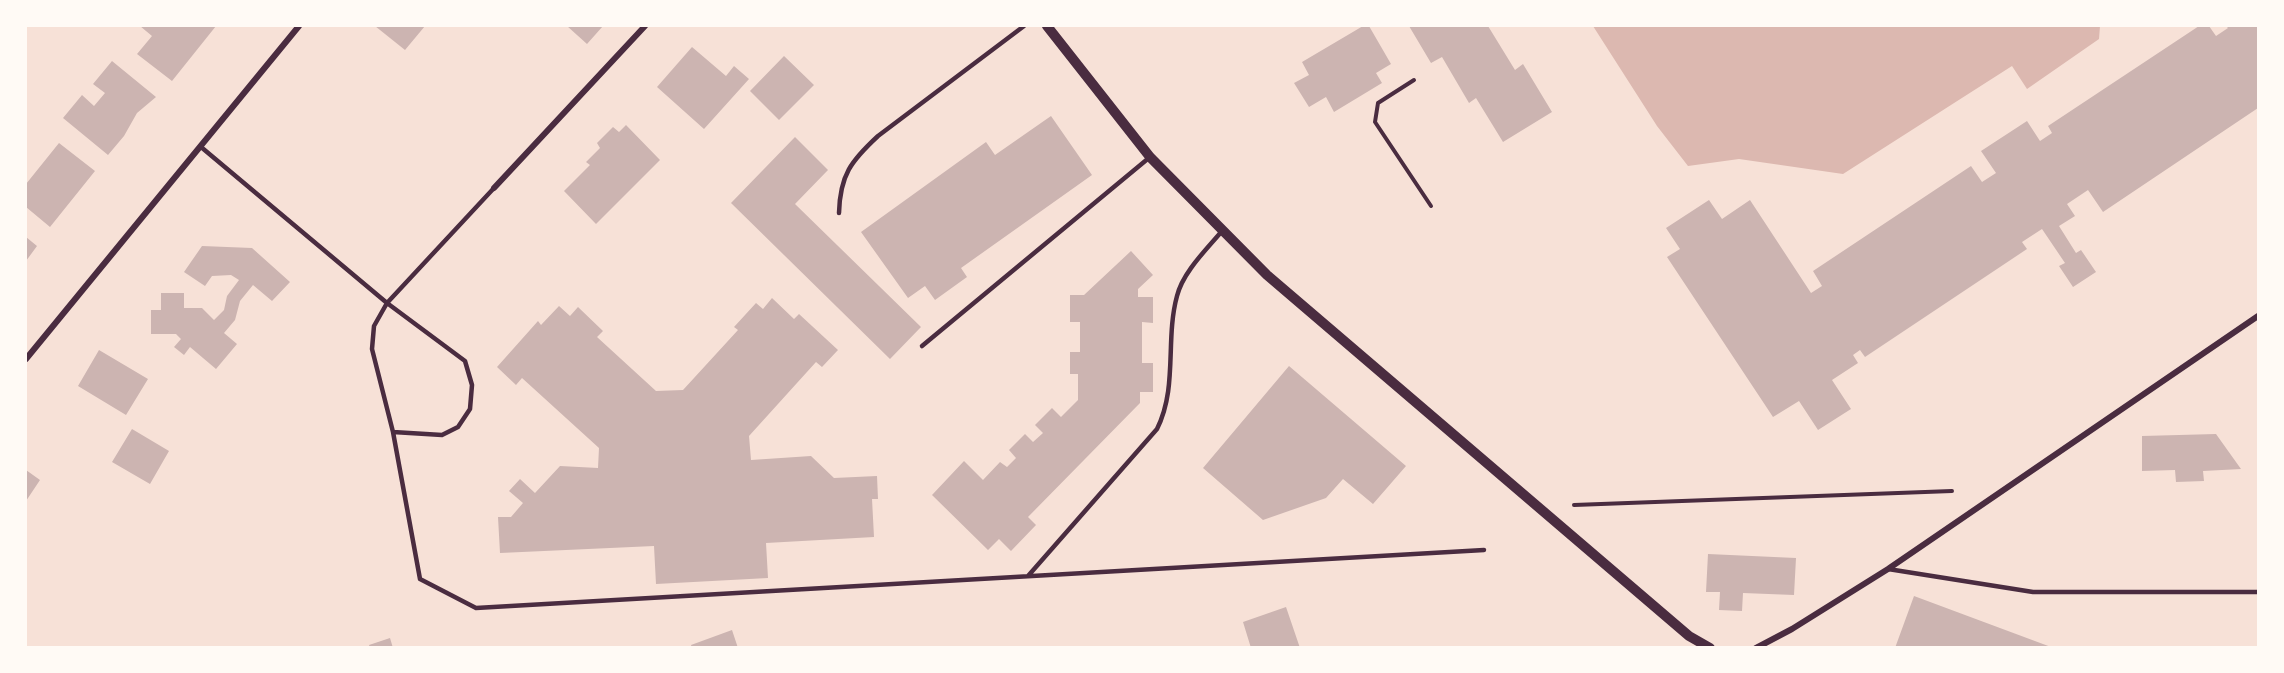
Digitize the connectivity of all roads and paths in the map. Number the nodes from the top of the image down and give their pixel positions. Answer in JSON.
{"nodes":[{"id":1,"x":299,"y":26,"type":"edge"},
{"id":2,"x":645,"y":26,"type":"edge"},
{"id":3,"x":1024,"y":26,"type":"edge"},
{"id":4,"x":1047,"y":26,"type":"edge"},
{"id":5,"x":1414,"y":80,"type":"dead end"},
{"id":6,"x":201,"y":147,"type":"junction"},
{"id":7,"x":1150,"y":157,"type":"junction"},
{"id":8,"x":494,"y":188,"type":"joint"},
{"id":9,"x":1431,"y":206,"type":"dead end"},
{"id":10,"x":839,"y":213,"type":"dead end"},
{"id":11,"x":1222,"y":231,"type":"junction"},
{"id":12,"x":387,"y":303,"type":"junction"},
{"id":13,"x":2259,"y":316,"type":"edge"},
{"id":14,"x":922,"y":346,"type":"dead end"},
{"id":15,"x":26,"y":359,"type":"edge"},
{"id":16,"x":393,"y":432,"type":"junction"},
{"id":17,"x":1952,"y":491,"type":"dead end"},
{"id":18,"x":1574,"y":505,"type":"dead end"},
{"id":19,"x":1484,"y":550,"type":"dead end"},
{"id":20,"x":1888,"y":569,"type":"junction"},
{"id":21,"x":1029,"y":576,"type":"junction"},
{"id":22,"x":2259,"y":592,"type":"edge"},
{"id":23,"x":1710,"y":648,"type":"edge"},
{"id":24,"x":1756,"y":648,"type":"edge"}],
"edges":[{"from":1,"to":6,"type":"street"},
{"from":2,"to":8,"type":"street"},
{"from":3,"to":10,"type":"lane"},
{"from":4,"to":7,"type":"street"},
{"from":5,"to":9,"type":"path"},
{"from":6,"to":12,"type":"lane"},
{"from":6,"to":15,"type":"street"},
{"from":7,"to":11,"type":"street"},
{"from":7,"to":14,"type":"lane"},
{"from":8,"to":12,"type":"lane"},
{"from":11,"to":21,"type":"lane"},
{"from":11,"to":23,"type":"street"},
{"from":12,"to":16,"type":"lane"},
{"from":12,"to":16,"type":"lane"},
{"from":13,"to":20,"type":"street"},
{"from":16,"to":21,"type":"lane"},
{"from":17,"to":18,"type":"path"},
{"from":19,"to":21,"type":"lane"},
{"from":20,"to":22,"type":"lane"},
{"from":20,"to":24,"type":"street"}]}
